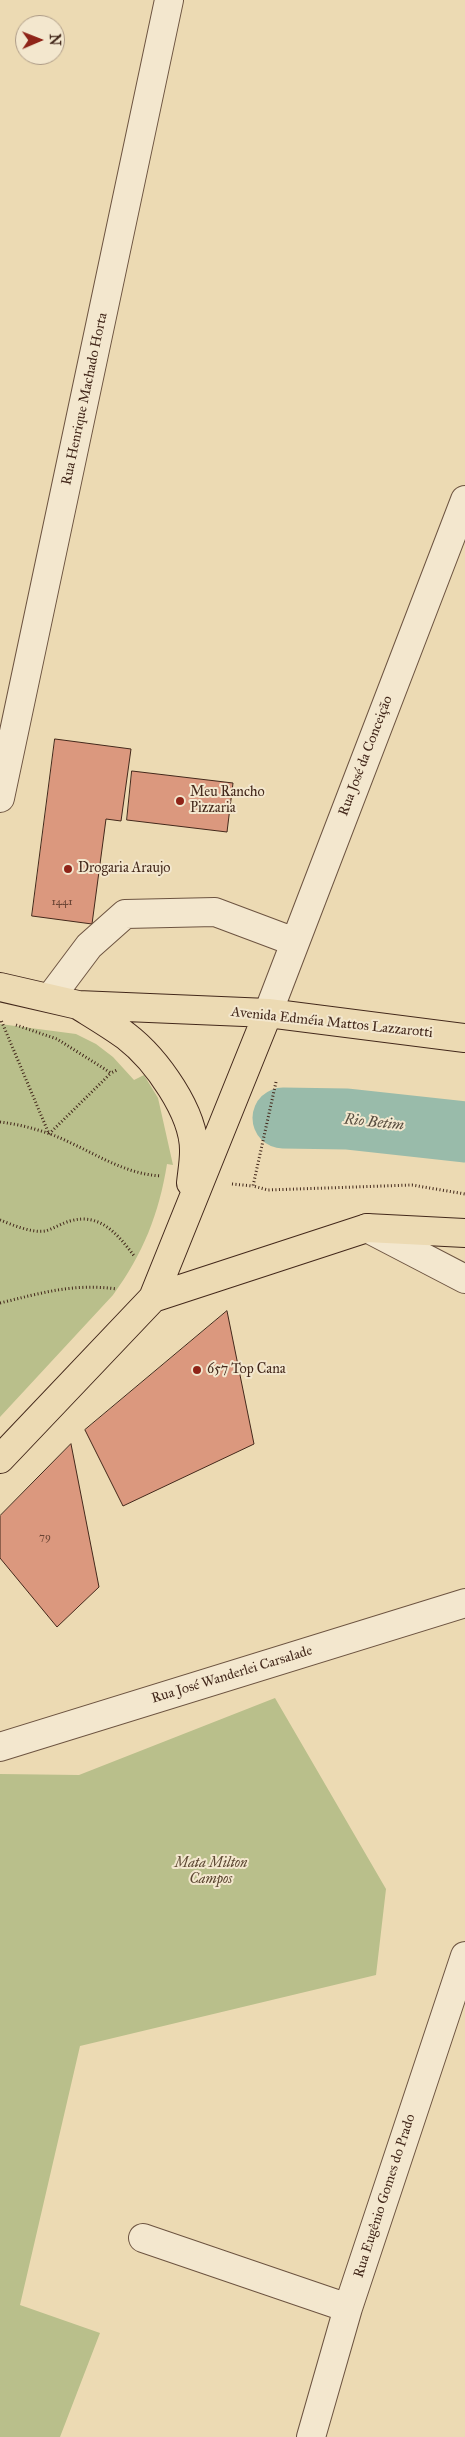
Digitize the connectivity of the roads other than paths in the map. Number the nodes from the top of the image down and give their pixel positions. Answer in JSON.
{"nodes":[{"id":1,"x":169,"y":0,"type":"edge"},
{"id":2,"x":465,"y":500,"type":"edge"},
{"id":3,"x":0,"y":798,"type":"edge"},
{"id":4,"x":295,"y":942,"type":"junction"},
{"id":5,"x":0,"y":987,"type":"edge"},
{"id":6,"x":50,"y":998,"type":"junction"},
{"id":7,"x":78,"y":1005,"type":"junction"},
{"id":8,"x":268,"y":1012,"type":"junction"},
{"id":9,"x":465,"y":1038,"type":"edge"},
{"id":10,"x":193,"y":1189,"type":"junction"},
{"id":11,"x":367,"y":1228,"type":"junction"},
{"id":12,"x":465,"y":1233,"type":"edge"},
{"id":13,"x":465,"y":1279,"type":"edge"},
{"id":14,"x":153,"y":1298,"type":"junction"},
{"id":15,"x":0,"y":1459,"type":"edge"},
{"id":16,"x":465,"y":1602,"type":"edge"},
{"id":17,"x":0,"y":1748,"type":"edge"},
{"id":18,"x":465,"y":1956,"type":"edge"},
{"id":19,"x":143,"y":2238,"type":"dead end"},
{"id":20,"x":348,"y":2308,"type":"junction"},
{"id":21,"x":311,"y":2437,"type":"edge"}],
"edges":[{"from":1,"to":3,"type":"street","name":"Rua Henrique Machado Horta"},
{"from":2,"to":4,"type":"street","name":"Rua José da Conceição"},
{"from":4,"to":6,"type":"street"},
{"from":4,"to":8,"type":"street","name":"Rua José da Conceição"},
{"from":5,"to":6,"type":"main road"},
{"from":6,"to":7,"type":"main road"},
{"from":7,"to":8,"type":"main road","name":"Avenida Edméia Mattos Lazzarotti"},
{"from":7,"to":10,"type":"main road"},
{"from":8,"to":9,"type":"main road","name":"Avenida Edméia Mattos Lazzarotti"},
{"from":8,"to":10,"type":"main road"},
{"from":10,"to":14,"type":"main road"},
{"from":11,"to":12,"type":"main road"},
{"from":11,"to":13,"type":"street"},
{"from":11,"to":14,"type":"main road"},
{"from":14,"to":15,"type":"main road"},
{"from":16,"to":17,"type":"street","name":"Rua José Wanderlei Carsalade"},
{"from":18,"to":20,"type":"street","name":"Rua Eugênio Gomes do Prado"},
{"from":19,"to":20,"type":"street"},
{"from":20,"to":21,"type":"street","name":"Rua Eugênio Gomes do Prado"}]}
